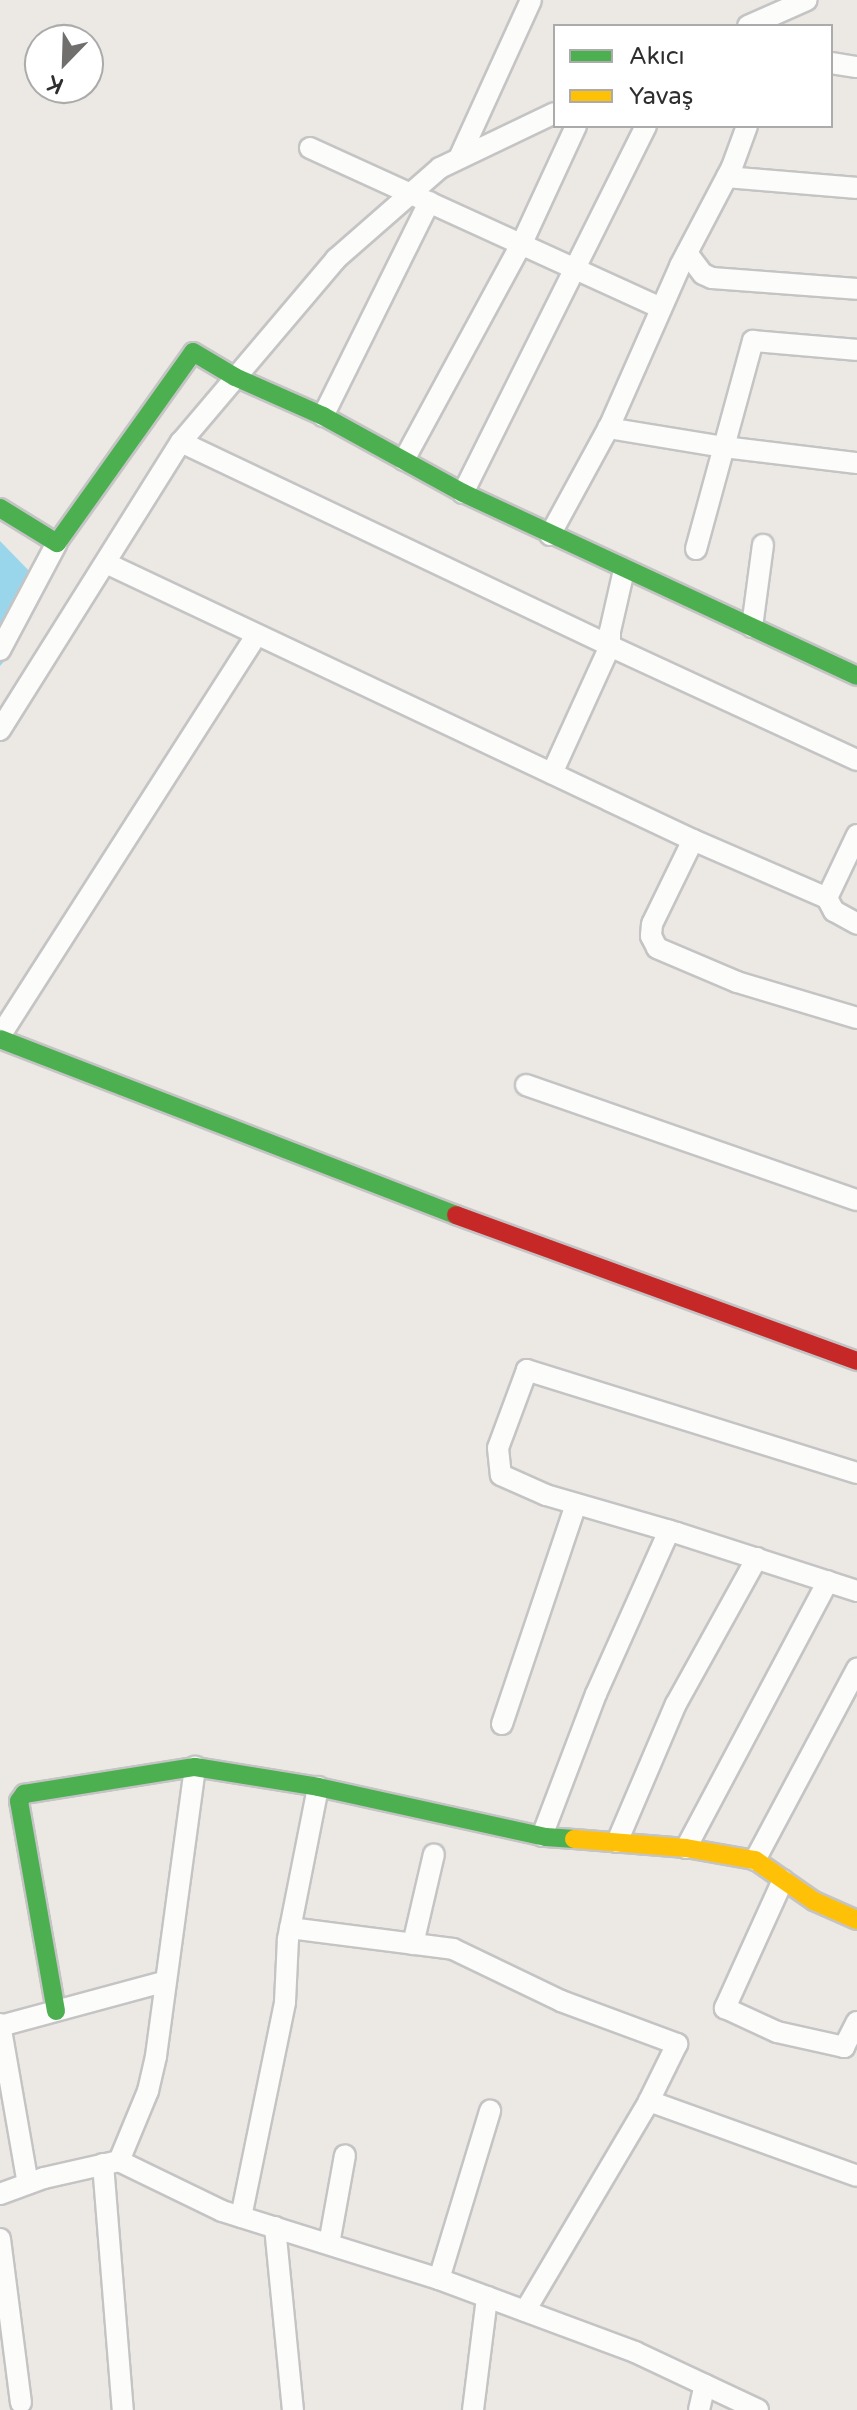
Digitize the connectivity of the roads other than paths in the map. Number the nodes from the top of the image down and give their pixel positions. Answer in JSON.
{"nodes":[{"id":1,"x":531,"y":0,"type":"edge"},
{"id":2,"x":807,"y":0,"type":"edge"},
{"id":3,"x":784,"y":17,"type":"edge"},
{"id":4,"x":756,"y":24,"type":"edge"},
{"id":5,"x":833,"y":63,"type":"edge"},
{"id":6,"x":857,"y":67,"type":"edge"},
{"id":7,"x":553,"y":114,"type":"edge"},
{"id":8,"x":575,"y":128,"type":"edge"},
{"id":9,"x":645,"y":128,"type":"edge"},
{"id":10,"x":746,"y":128,"type":"edge"},
{"id":11,"x":310,"y":148,"type":"dead end"},
{"id":12,"x":460,"y":156,"type":"junction"},
{"id":13,"x":727,"y":177,"type":"junction"},
{"id":14,"x":857,"y":188,"type":"edge"},
{"id":15,"x":410,"y":193,"type":"junction"},
{"id":16,"x":429,"y":202,"type":"junction"},
{"id":17,"x":522,"y":243,"type":"junction"},
{"id":18,"x":687,"y":253,"type":"junction"},
{"id":19,"x":576,"y":267,"type":"junction"},
{"id":20,"x":857,"y":289,"type":"edge"},
{"id":21,"x":661,"y":308,"type":"junction"},
{"id":22,"x":857,"y":350,"type":"edge"},
{"id":23,"x":235,"y":377,"type":"junction"},
{"id":24,"x":323,"y":416,"type":"junction"},
{"id":25,"x":608,"y":428,"type":"junction"},
{"id":26,"x":181,"y":442,"type":"junction"},
{"id":27,"x":724,"y":447,"type":"junction"},
{"id":28,"x":404,"y":460,"type":"junction"},
{"id":29,"x":857,"y":463,"type":"edge"},
{"id":30,"x":463,"y":493,"type":"junction"},
{"id":31,"x":0,"y":508,"type":"edge"},
{"id":32,"x":550,"y":535,"type":"junction"},
{"id":33,"x":57,"y":543,"type":"junction"},
{"id":34,"x":763,"y":545,"type":"dead end"},
{"id":35,"x":696,"y":549,"type":"dead end"},
{"id":36,"x":108,"y":564,"type":"junction"},
{"id":37,"x":624,"y":570,"type":"junction"},
{"id":38,"x":752,"y":627,"type":"junction"},
{"id":39,"x":256,"y":635,"type":"junction"},
{"id":40,"x":610,"y":646,"type":"junction"},
{"id":41,"x":0,"y":650,"type":"edge"},
{"id":42,"x":857,"y":676,"type":"edge"},
{"id":43,"x":0,"y":730,"type":"edge"},
{"id":44,"x":857,"y":760,"type":"edge"},
{"id":45,"x":552,"y":773,"type":"junction"},
{"id":46,"x":693,"y":840,"type":"junction"},
{"id":47,"x":855,"y":845,"type":"edge"},
{"id":48,"x":827,"y":898,"type":"junction"},
{"id":49,"x":857,"y":924,"type":"edge"},
{"id":50,"x":857,"y":1018,"type":"edge"},
{"id":51,"x":0,"y":1038,"type":"edge"},
{"id":52,"x":526,"y":1085,"type":"dead end"},
{"id":53,"x":857,"y":1200,"type":"edge"},
{"id":54,"x":857,"y":1361,"type":"edge"},
{"id":55,"x":857,"y":1473,"type":"edge"},
{"id":56,"x":576,"y":1504,"type":"junction"},
{"id":57,"x":669,"y":1531,"type":"junction"},
{"id":58,"x":757,"y":1558,"type":"junction"},
{"id":59,"x":828,"y":1581,"type":"junction"},
{"id":60,"x":857,"y":1591,"type":"edge"},
{"id":61,"x":857,"y":1669,"type":"edge"},
{"id":62,"x":502,"y":1724,"type":"dead end"},
{"id":63,"x":195,"y":1767,"type":"junction"},
{"id":64,"x":318,"y":1787,"type":"junction"},
{"id":65,"x":542,"y":1836,"type":"junction"},
{"id":66,"x":617,"y":1842,"type":"junction"},
{"id":67,"x":686,"y":1848,"type":"junction"},
{"id":68,"x":434,"y":1854,"type":"dead end"},
{"id":69,"x":755,"y":1860,"type":"junction"},
{"id":70,"x":783,"y":1880,"type":"junction"},
{"id":71,"x":857,"y":1920,"type":"edge"},
{"id":72,"x":290,"y":1928,"type":"junction"},
{"id":73,"x":413,"y":1944,"type":"junction"},
{"id":74,"x":163,"y":1982,"type":"junction"},
{"id":75,"x":56,"y":2011,"type":"junction"},
{"id":76,"x":857,"y":2022,"type":"edge"},
{"id":77,"x":0,"y":2025,"type":"edge"},
{"id":78,"x":649,"y":2101,"type":"junction"},
{"id":79,"x":490,"y":2111,"type":"dead end"},
{"id":80,"x":345,"y":2155,"type":"dead end"},
{"id":81,"x":111,"y":2162,"type":"junction"},
{"id":82,"x":857,"y":2176,"type":"edge"},
{"id":83,"x":28,"y":2184,"type":"junction"},
{"id":84,"x":0,"y":2194,"type":"edge"},
{"id":85,"x":241,"y":2217,"type":"junction"},
{"id":86,"x":275,"y":2227,"type":"junction"},
{"id":87,"x":0,"y":2239,"type":"edge"},
{"id":88,"x":329,"y":2244,"type":"junction"},
{"id":89,"x":439,"y":2279,"type":"junction"},
{"id":90,"x":487,"y":2297,"type":"junction"},
{"id":91,"x":525,"y":2311,"type":"junction"},
{"id":92,"x":705,"y":2385,"type":"junction"},
{"id":93,"x":21,"y":2403,"type":"dead end"},
{"id":94,"x":123,"y":2410,"type":"edge"},
{"id":95,"x":293,"y":2410,"type":"edge"},
{"id":96,"x":473,"y":2410,"type":"edge"},
{"id":97,"x":699,"y":2410,"type":"edge"},
{"id":98,"x":758,"y":2410,"type":"edge"}],
"edges":[{"from":1,"to":12,"type":"street"},
{"from":2,"to":3,"type":"street"},
{"from":3,"to":4,"type":"street"},
{"from":5,"to":6,"type":"street"},
{"from":7,"to":12,"type":"street"},
{"from":8,"to":17,"type":"street"},
{"from":9,"to":19,"type":"street"},
{"from":10,"to":13,"type":"street"},
{"from":11,"to":15,"type":"street"},
{"from":12,"to":15,"type":"street"},
{"from":13,"to":14,"type":"street"},
{"from":13,"to":18,"type":"street"},
{"from":15,"to":16,"type":"street"},
{"from":15,"to":23,"type":"street"},
{"from":16,"to":17,"type":"street"},
{"from":16,"to":24,"type":"street"},
{"from":17,"to":19,"type":"street"},
{"from":17,"to":28,"type":"street"},
{"from":18,"to":20,"type":"street"},
{"from":18,"to":21,"type":"street"},
{"from":19,"to":21,"type":"street"},
{"from":19,"to":30,"type":"street"},
{"from":21,"to":25,"type":"street"},
{"from":22,"to":27,"type":"street"},
{"from":23,"to":24,"type":"street"},
{"from":23,"to":26,"type":"street"},
{"from":23,"to":33,"type":"street"},
{"from":24,"to":28,"type":"street"},
{"from":25,"to":27,"type":"street"},
{"from":25,"to":32,"type":"street"},
{"from":26,"to":36,"type":"street"},
{"from":26,"to":40,"type":"street"},
{"from":27,"to":29,"type":"street"},
{"from":27,"to":35,"type":"street"},
{"from":28,"to":30,"type":"street"},
{"from":30,"to":32,"type":"street"},
{"from":31,"to":33,"type":"street"},
{"from":32,"to":37,"type":"street"},
{"from":33,"to":41,"type":"street"},
{"from":34,"to":38,"type":"street"},
{"from":36,"to":39,"type":"street"},
{"from":36,"to":43,"type":"street"},
{"from":37,"to":38,"type":"street"},
{"from":37,"to":40,"type":"street"},
{"from":38,"to":42,"type":"street"},
{"from":39,"to":45,"type":"street"},
{"from":39,"to":51,"type":"street"},
{"from":40,"to":44,"type":"street"},
{"from":40,"to":45,"type":"street"},
{"from":45,"to":46,"type":"street"},
{"from":46,"to":48,"type":"street"},
{"from":46,"to":50,"type":"street"},
{"from":47,"to":48,"type":"street"},
{"from":48,"to":49,"type":"street"},
{"from":51,"to":54,"type":"street"},
{"from":52,"to":53,"type":"street"},
{"from":55,"to":56,"type":"street"},
{"from":56,"to":57,"type":"street"},
{"from":56,"to":62,"type":"street"},
{"from":57,"to":58,"type":"street"},
{"from":57,"to":65,"type":"street"},
{"from":58,"to":59,"type":"street"},
{"from":58,"to":66,"type":"street"},
{"from":59,"to":60,"type":"street"},
{"from":59,"to":67,"type":"street"},
{"from":61,"to":69,"type":"street"},
{"from":63,"to":64,"type":"street"},
{"from":63,"to":74,"type":"street"},
{"from":63,"to":75,"type":"street"},
{"from":64,"to":65,"type":"street"},
{"from":64,"to":72,"type":"street"},
{"from":65,"to":66,"type":"street"},
{"from":66,"to":67,"type":"street"},
{"from":67,"to":69,"type":"street"},
{"from":68,"to":73,"type":"street"},
{"from":69,"to":70,"type":"street"},
{"from":70,"to":71,"type":"street"},
{"from":70,"to":76,"type":"street"},
{"from":72,"to":73,"type":"street"},
{"from":72,"to":85,"type":"street"},
{"from":73,"to":78,"type":"street"},
{"from":74,"to":75,"type":"street"},
{"from":74,"to":81,"type":"street"},
{"from":75,"to":77,"type":"street"},
{"from":77,"to":83,"type":"street"},
{"from":78,"to":82,"type":"street"},
{"from":78,"to":91,"type":"street"},
{"from":79,"to":89,"type":"street"},
{"from":80,"to":88,"type":"street"},
{"from":81,"to":83,"type":"street"},
{"from":81,"to":85,"type":"street"},
{"from":81,"to":94,"type":"street"},
{"from":83,"to":84,"type":"street"},
{"from":85,"to":86,"type":"street"},
{"from":86,"to":88,"type":"street"},
{"from":86,"to":95,"type":"street"},
{"from":87,"to":93,"type":"street"},
{"from":88,"to":89,"type":"street"},
{"from":89,"to":90,"type":"street"},
{"from":90,"to":91,"type":"street"},
{"from":90,"to":96,"type":"street"},
{"from":91,"to":92,"type":"street"},
{"from":92,"to":97,"type":"street"},
{"from":92,"to":98,"type":"street"}]}
